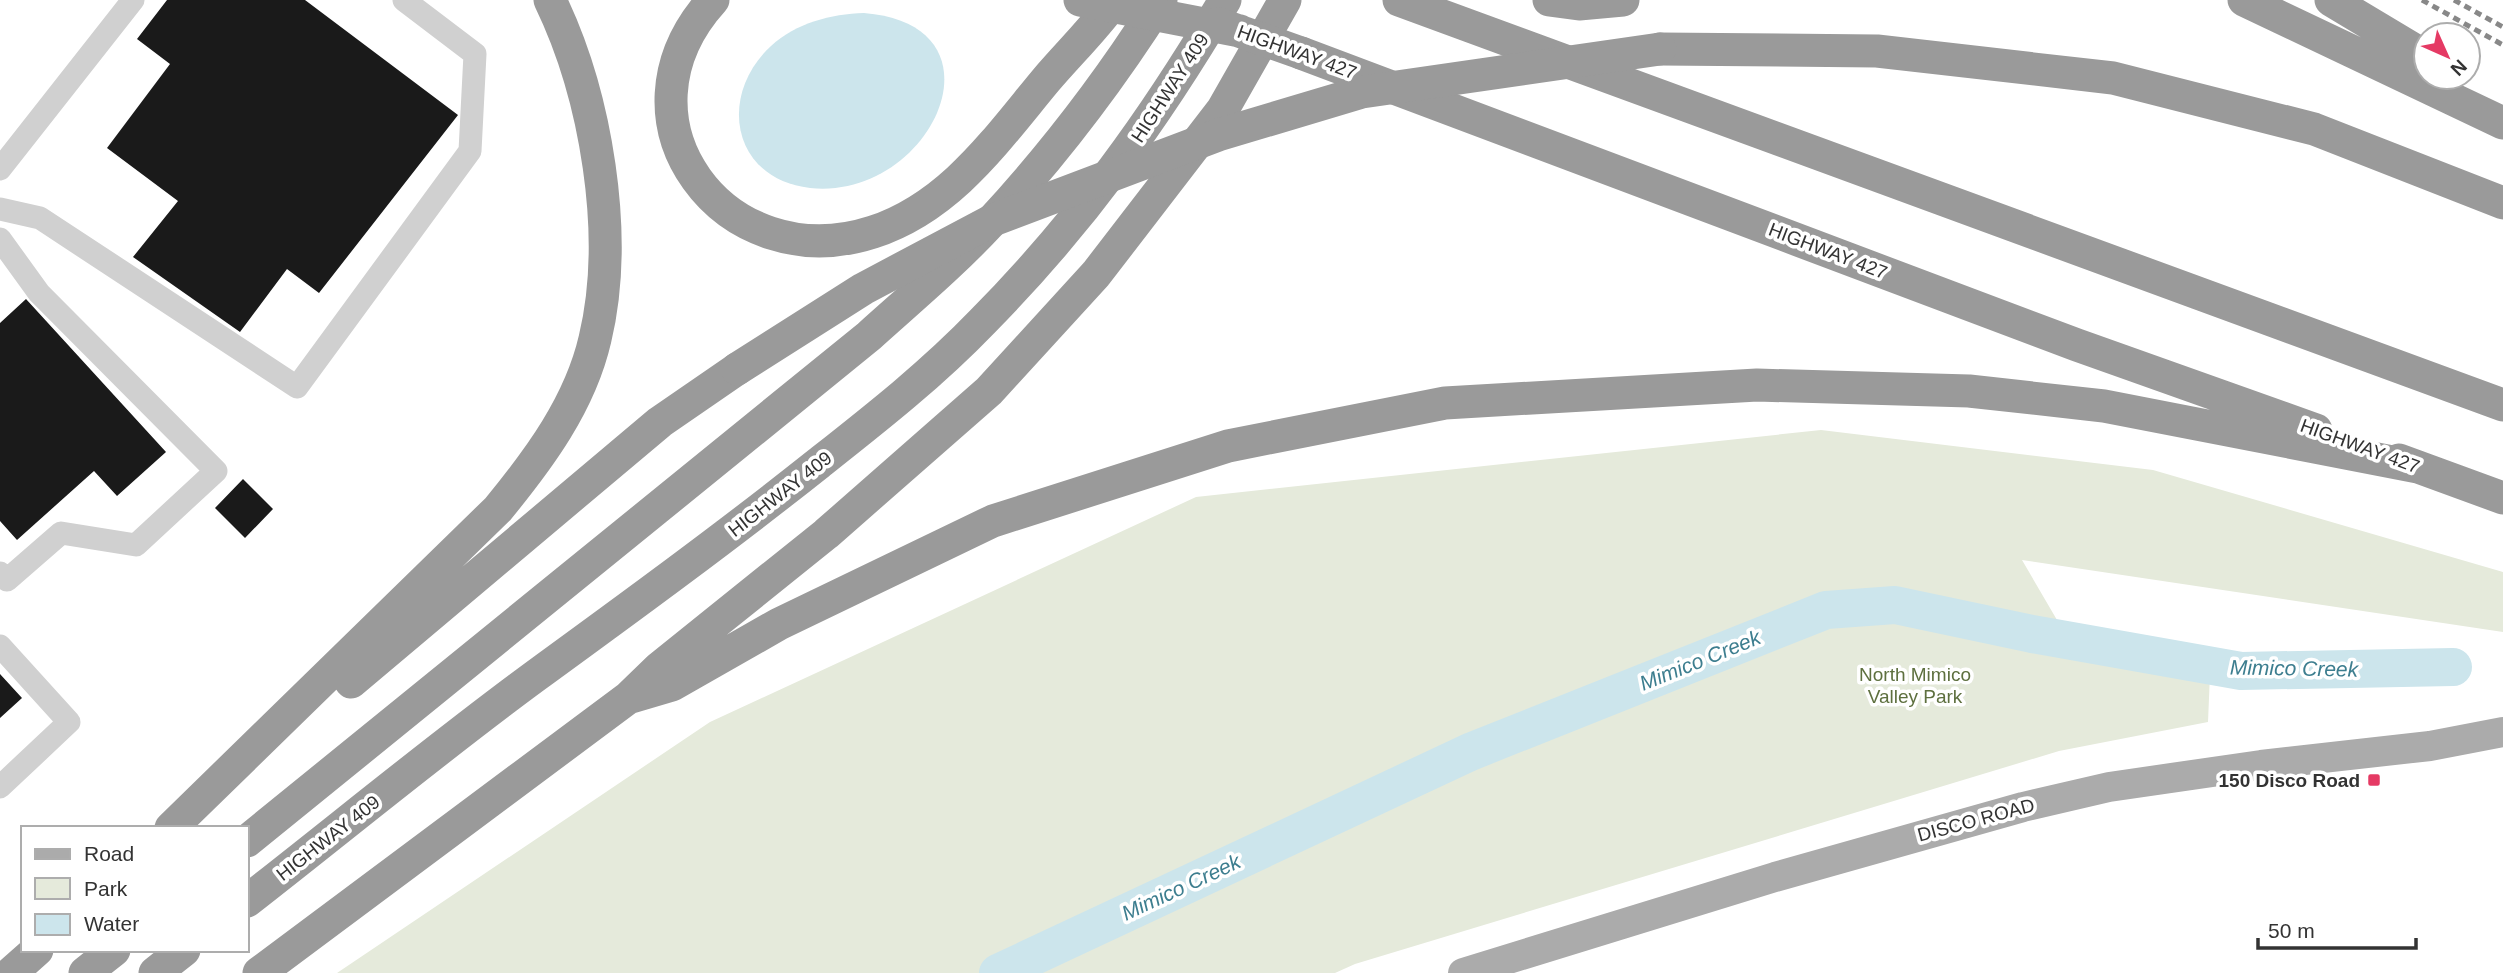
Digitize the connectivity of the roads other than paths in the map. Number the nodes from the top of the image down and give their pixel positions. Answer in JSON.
{"nodes":[{"id":1,"x":133,"y":0,"type":"edge"},
{"id":2,"x":404,"y":0,"type":"edge"},
{"id":3,"x":550,"y":0,"type":"edge"},
{"id":4,"x":713,"y":0,"type":"edge"},
{"id":5,"x":1080,"y":0,"type":"edge"},
{"id":6,"x":1093,"y":0,"type":"edge"},
{"id":7,"x":1115,"y":0,"type":"edge"},
{"id":8,"x":1154,"y":0,"type":"edge"},
{"id":9,"x":1161,"y":0,"type":"edge"},
{"id":10,"x":1224,"y":0,"type":"edge"},
{"id":11,"x":1285,"y":0,"type":"edge"},
{"id":12,"x":1399,"y":0,"type":"edge"},
{"id":13,"x":1549,"y":0,"type":"edge"},
{"id":14,"x":1623,"y":0,"type":"edge"},
{"id":15,"x":2244,"y":0,"type":"edge"},
{"id":16,"x":2331,"y":0,"type":"edge"},
{"id":17,"x":1240,"y":31,"type":"junction"},
{"id":18,"x":2412,"y":49,"type":"edge"},
{"id":19,"x":1055,"y":70,"type":"junction"},
{"id":20,"x":2482,"y":91,"type":"edge"},
{"id":21,"x":2503,"y":103,"type":"edge"},
{"id":22,"x":2503,"y":123,"type":"edge"},
{"id":23,"x":0,"y":169,"type":"edge"},
{"id":24,"x":2503,"y":204,"type":"edge"},
{"id":25,"x":0,"y":209,"type":"edge"},
{"id":26,"x":0,"y":239,"type":"edge"},
{"id":27,"x":2503,"y":405,"type":"edge"},
{"id":28,"x":2418,"y":467,"type":"junction"},
{"id":29,"x":2503,"y":498,"type":"edge"},
{"id":30,"x":0,"y":572,"type":"edge"},
{"id":31,"x":0,"y":646,"type":"edge"},
{"id":32,"x":628,"y":698,"type":"junction"},
{"id":33,"x":2503,"y":732,"type":"edge"},
{"id":34,"x":0,"y":787,"type":"edge"},
{"id":35,"x":173,"y":826,"type":"edge"},
{"id":36,"x":183,"y":826,"type":"edge"},
{"id":37,"x":248,"y":840,"type":"edge"},
{"id":38,"x":248,"y":900,"type":"edge"},
{"id":39,"x":35,"y":952,"type":"edge"},
{"id":40,"x":111,"y":952,"type":"edge"},
{"id":41,"x":181,"y":952,"type":"edge"},
{"id":42,"x":11,"y":973,"type":"edge"},
{"id":43,"x":85,"y":973,"type":"edge"},
{"id":44,"x":155,"y":973,"type":"edge"},
{"id":45,"x":259,"y":973,"type":"edge"},
{"id":46,"x":1463,"y":973,"type":"edge"}],
"edges":[{"from":1,"to":23,"type":"lane"},
{"from":2,"to":25,"type":"lane"},
{"from":3,"to":35,"type":"highway"},
{"from":4,"to":19,"type":"highway"},
{"from":5,"to":17,"type":"highway","bridge":true},
{"from":6,"to":19,"type":"highway"},
{"from":7,"to":19,"type":"highway"},
{"from":8,"to":17,"type":"highway","name":"HIGHWAY 427","bridge":true},
{"from":9,"to":37,"type":"highway"},
{"from":10,"to":38,"type":"highway","name":"HIGHWAY 409"},
{"from":11,"to":32,"type":"highway"},
{"from":12,"to":27,"type":"highway"},
{"from":13,"to":14,"type":"highway"},
{"from":15,"to":22,"type":"highway"},
{"from":16,"to":18,"type":"highway"},
{"from":17,"to":28,"type":"highway","name":"HIGHWAY 427","bridge":true},
{"from":20,"to":21,"type":"highway"},
{"from":24,"to":36,"type":"highway","bridge":true},
{"from":26,"to":30,"type":"lane"},
{"from":28,"to":29,"type":"highway","name":"HIGHWAY 427"},
{"from":28,"to":32,"type":"highway"},
{"from":31,"to":34,"type":"lane"},
{"from":32,"to":45,"type":"highway"},
{"from":33,"to":46,"type":"main road","name":"DISCO ROAD"},
{"from":39,"to":42,"type":"highway"},
{"from":40,"to":43,"type":"highway"},
{"from":41,"to":44,"type":"highway"}]}
